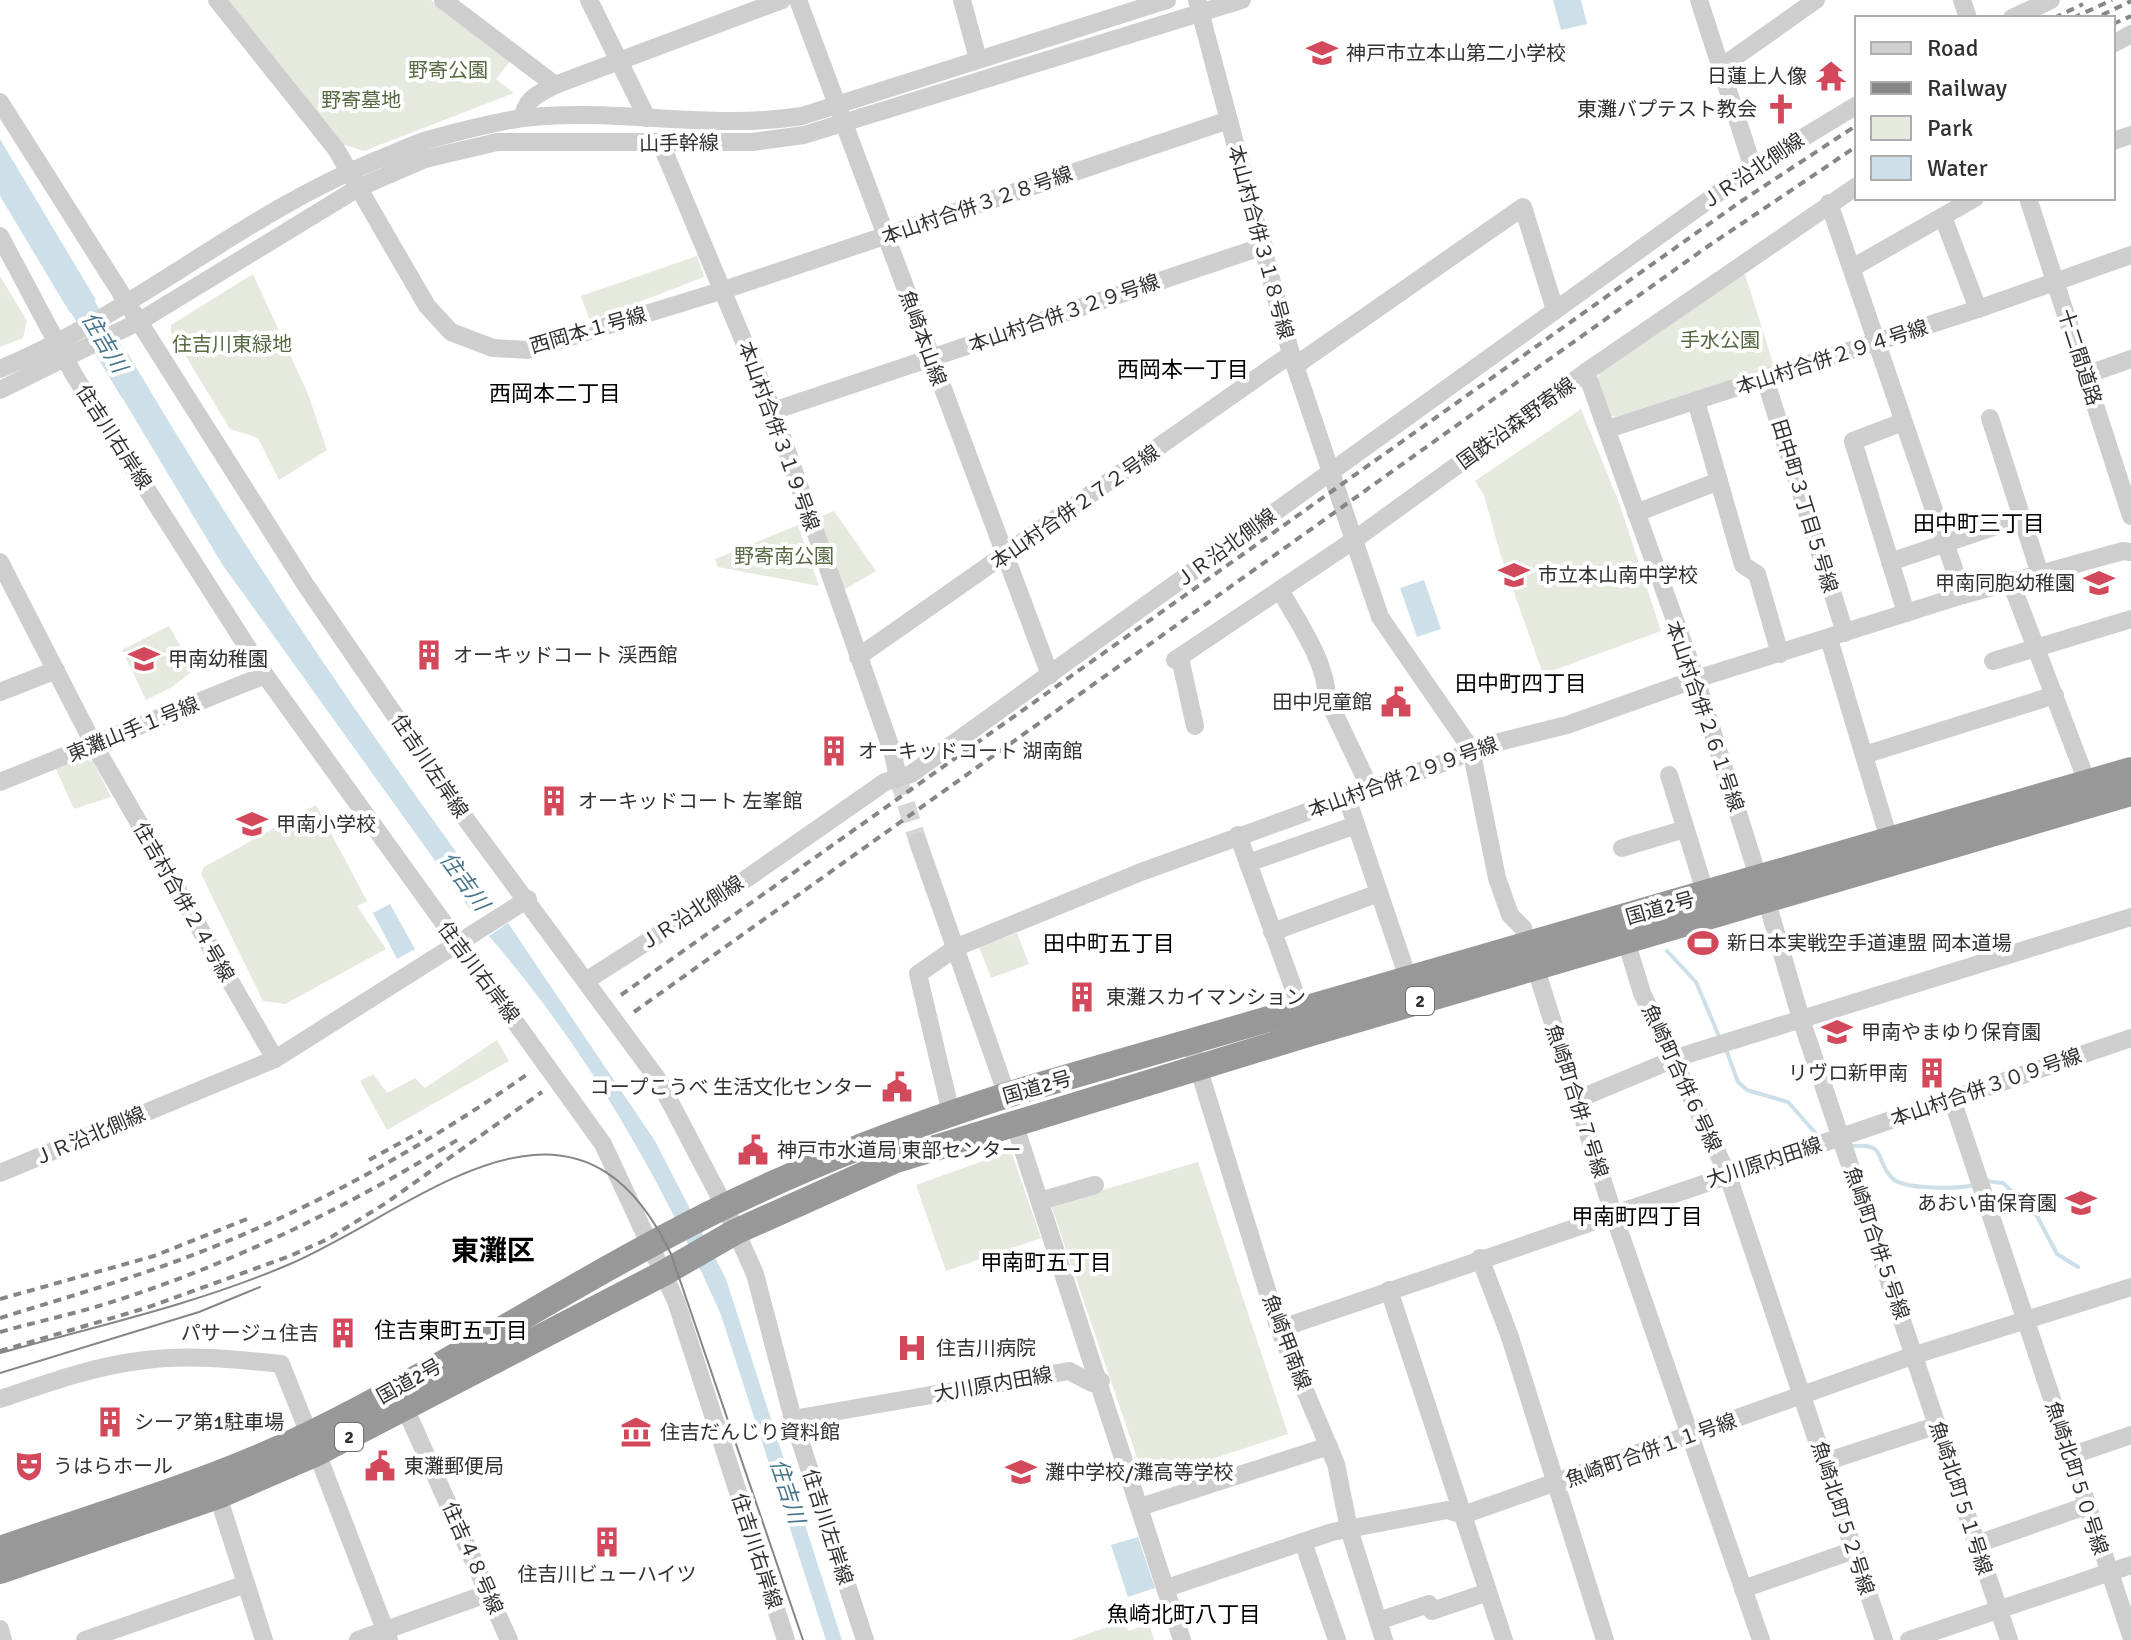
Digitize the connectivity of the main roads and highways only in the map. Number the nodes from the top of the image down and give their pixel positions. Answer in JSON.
{"nodes":[{"id":1,"x":2131,"y":770,"type":"edge"},
{"id":2,"x":2131,"y":793,"type":"edge"},
{"id":3,"x":1973,"y":828,"type":"junction"},
{"id":4,"x":1763,"y":891,"type":"junction"},
{"id":5,"x":1531,"y":957,"type":"junction"},
{"id":6,"x":1195,"y":1056,"type":"junction"},
{"id":7,"x":400,"y":1398,"type":"junction"},
{"id":8,"x":313,"y":1444,"type":"junction"},
{"id":9,"x":0,"y":1549,"type":"edge"},
{"id":10,"x":0,"y":1571,"type":"edge"}],
"edges":[{"from":1,"to":3,"type":"highway","name":"国道2号","number":"2"},
{"from":2,"to":3,"type":"highway","name":"国道2号","number":"2"},
{"from":3,"to":4,"type":"highway","name":"国道2号","number":"2"},
{"from":3,"to":4,"type":"highway","name":"国道2号","number":"2"},
{"from":4,"to":5,"type":"highway","name":"国道2号","number":"2"},
{"from":4,"to":5,"type":"highway","name":"国道2号","number":"2"},
{"from":5,"to":6,"type":"highway","name":"国道2号","number":"2"},
{"from":5,"to":6,"type":"highway","name":"国道2号","number":"2"},
{"from":6,"to":7,"type":"highway","name":"国道2号","number":"2"},
{"from":6,"to":7,"type":"highway","name":"国道2号","number":"2"},
{"from":7,"to":8,"type":"highway","name":"国道2号","number":"2"},
{"from":8,"to":9,"type":"highway","name":"国道2号","number":"2"},
{"from":8,"to":10,"type":"highway","name":"国道2号","number":"2"}]}
